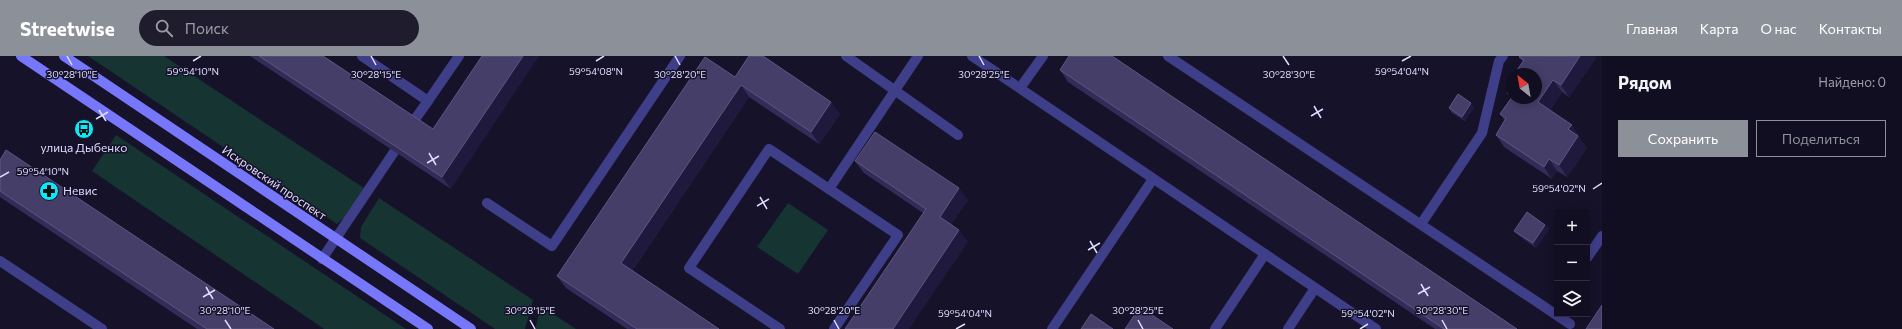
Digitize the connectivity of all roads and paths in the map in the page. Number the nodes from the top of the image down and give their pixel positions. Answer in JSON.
{"nodes":[{"id":1,"x":21,"y":56,"type":"edge"},
{"id":2,"x":64,"y":56,"type":"edge"},
{"id":3,"x":362,"y":56,"type":"edge"},
{"id":4,"x":459,"y":56,"type":"edge"},
{"id":5,"x":680,"y":56,"type":"edge"},
{"id":6,"x":846,"y":56,"type":"edge"},
{"id":7,"x":918,"y":56,"type":"edge"},
{"id":8,"x":972,"y":56,"type":"edge"},
{"id":9,"x":1044,"y":56,"type":"edge"},
{"id":10,"x":1168,"y":56,"type":"edge"},
{"id":11,"x":1503,"y":56,"type":"edge"},
{"id":12,"x":1020,"y":88,"type":"junction"},
{"id":13,"x":894,"y":91,"type":"junction"},
{"id":14,"x":428,"y":101,"type":"junction"},
{"id":15,"x":414,"y":122,"type":"edge"},
{"id":16,"x":958,"y":135,"type":"dead end"},
{"id":17,"x":394,"y":152,"type":"edge"},
{"id":18,"x":1153,"y":179,"type":"junction"},
{"id":19,"x":829,"y":189,"type":"junction"},
{"id":20,"x":487,"y":203,"type":"dead end"},
{"id":21,"x":1421,"y":224,"type":"junction"},
{"id":22,"x":1602,"y":236,"type":"edge"},
{"id":23,"x":335,"y":239,"type":"junction"},
{"id":24,"x":1265,"y":254,"type":"junction"},
{"id":25,"x":1590,"y":254,"type":"edge"},
{"id":26,"x":322,"y":258,"type":"junction"},
{"id":27,"x":0,"y":262,"type":"edge"},
{"id":28,"x":1315,"y":288,"type":"junction"},
{"id":29,"x":1569,"y":322,"type":"edge"},
{"id":30,"x":102,"y":329,"type":"edge"},
{"id":31,"x":428,"y":329,"type":"edge"},
{"id":32,"x":471,"y":329,"type":"edge"},
{"id":33,"x":780,"y":329,"type":"edge"},
{"id":34,"x":834,"y":329,"type":"edge"},
{"id":35,"x":1052,"y":329,"type":"edge"},
{"id":36,"x":1215,"y":329,"type":"edge"},
{"id":37,"x":1288,"y":329,"type":"edge"},
{"id":38,"x":1376,"y":329,"type":"edge"}],
"edges":[{"from":1,"to":26,"type":"street"},
{"from":2,"to":23,"type":"street","name":"Искровский проспект"},
{"from":3,"to":14,"type":"lane"},
{"from":4,"to":14,"type":"lane"},
{"from":5,"to":20,"type":"lane"},
{"from":6,"to":13,"type":"lane"},
{"from":7,"to":13,"type":"lane"},
{"from":8,"to":12,"type":"lane"},
{"from":9,"to":12,"type":"lane"},
{"from":10,"to":21,"type":"lane"},
{"from":11,"to":21,"type":"lane"},
{"from":12,"to":18,"type":"lane"},
{"from":13,"to":16,"type":"lane"},
{"from":13,"to":19,"type":"lane"},
{"from":14,"to":15,"type":"lane"},
{"from":17,"to":23,"type":"lane"},
{"from":18,"to":24,"type":"lane"},
{"from":18,"to":35,"type":"lane"},
{"from":19,"to":33,"type":"lane"},
{"from":19,"to":34,"type":"lane"},
{"from":21,"to":29,"type":"lane"},
{"from":22,"to":25,"type":"lane"},
{"from":23,"to":26,"type":"lane"},
{"from":23,"to":32,"type":"street","name":"Искровский проспект"},
{"from":24,"to":28,"type":"lane"},
{"from":24,"to":36,"type":"lane"},
{"from":26,"to":31,"type":"street"},
{"from":27,"to":30,"type":"lane"},
{"from":28,"to":37,"type":"lane"},
{"from":28,"to":38,"type":"lane"}]}
